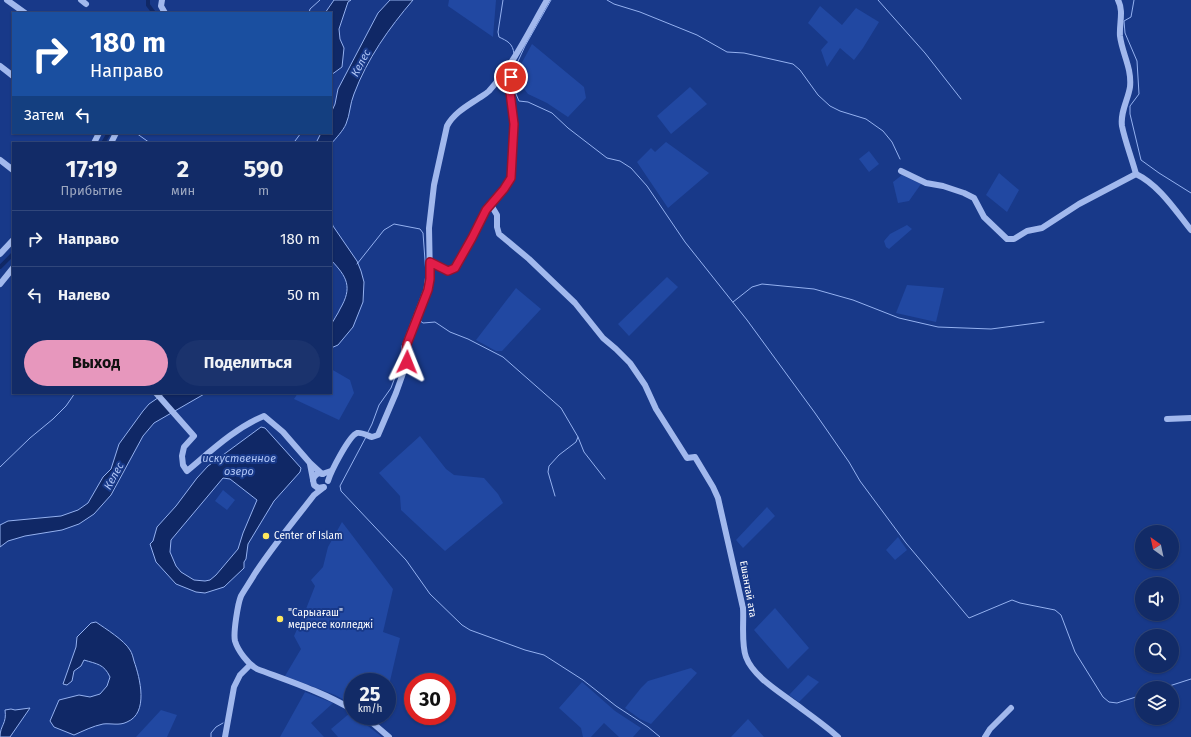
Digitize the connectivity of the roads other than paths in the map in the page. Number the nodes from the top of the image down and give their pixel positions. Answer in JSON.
{"nodes":[{"id":1,"x":7,"y":0,"type":"edge"},
{"id":2,"x":162,"y":0,"type":"edge"},
{"id":3,"x":547,"y":0,"type":"edge"},
{"id":4,"x":1118,"y":0,"type":"edge"},
{"id":5,"x":24,"y":12,"type":"edge"},
{"id":6,"x":164,"y":12,"type":"edge"},
{"id":7,"x":512,"y":62,"type":"junction"},
{"id":8,"x":0,"y":66,"type":"edge"},
{"id":9,"x":12,"y":75,"type":"edge"},
{"id":10,"x":0,"y":160,"type":"edge"},
{"id":11,"x":12,"y":169,"type":"edge"},
{"id":12,"x":901,"y":171,"type":"dead end"},
{"id":13,"x":1136,"y":174,"type":"junction"},
{"id":14,"x":491,"y":205,"type":"junction"},
{"id":15,"x":1191,"y":230,"type":"edge"},
{"id":16,"x":12,"y":241,"type":"edge"},
{"id":17,"x":0,"y":254,"type":"edge"},
{"id":18,"x":430,"y":262,"type":"junction"},
{"id":19,"x":12,"y":269,"type":"edge"},
{"id":20,"x":0,"y":284,"type":"edge"},
{"id":21,"x":157,"y":394,"type":"edge"},
{"id":22,"x":1191,"y":418,"type":"edge"},
{"id":23,"x":1167,"y":419,"type":"dead end"},
{"id":24,"x":310,"y":463,"type":"junction"},
{"id":25,"x":331,"y":471,"type":"junction"},
{"id":26,"x":322,"y":474,"type":"junction"},
{"id":27,"x":313,"y":481,"type":"junction"},
{"id":28,"x":328,"y":481,"type":"junction"},
{"id":29,"x":322,"y":488,"type":"junction"},
{"id":30,"x":314,"y":494,"type":"junction"},
{"id":31,"x":250,"y":665,"type":"junction"},
{"id":32,"x":344,"y":705,"type":"edge"},
{"id":33,"x":1011,"y":708,"type":"dead end"},
{"id":34,"x":376,"y":726,"type":"edge"},
{"id":35,"x":225,"y":737,"type":"edge"},
{"id":36,"x":389,"y":737,"type":"edge"},
{"id":37,"x":838,"y":737,"type":"edge"},
{"id":38,"x":985,"y":737,"type":"edge"}],
"edges":[{"from":1,"to":5,"type":"street"},
{"from":2,"to":6,"type":"street"},
{"from":3,"to":7,"type":"street"},
{"from":4,"to":13,"type":"street"},
{"from":7,"to":14,"type":"street"},
{"from":7,"to":18,"type":"street"},
{"from":8,"to":9,"type":"street"},
{"from":10,"to":11,"type":"street"},
{"from":12,"to":13,"type":"street"},
{"from":13,"to":15,"type":"street"},
{"from":14,"to":18,"type":"street"},
{"from":14,"to":37,"type":"street","name":"Ешантай ата"},
{"from":16,"to":17,"type":"street"},
{"from":18,"to":25,"type":"street"},
{"from":19,"to":20,"type":"street"},
{"from":21,"to":24,"type":"street"},
{"from":22,"to":23,"type":"street"},
{"from":24,"to":26,"type":"street"},
{"from":24,"to":27,"type":"street"},
{"from":25,"to":26,"type":"street"},
{"from":25,"to":28,"type":"street"},
{"from":26,"to":27,"type":"street"},
{"from":26,"to":28,"type":"street"},
{"from":27,"to":29,"type":"street"},
{"from":27,"to":30,"type":"street"},
{"from":28,"to":29,"type":"street"},
{"from":29,"to":30,"type":"street"},
{"from":30,"to":31,"type":"street"},
{"from":31,"to":32,"type":"street"},
{"from":31,"to":35,"type":"street"},
{"from":33,"to":38,"type":"street"},
{"from":34,"to":36,"type":"street"}]}
